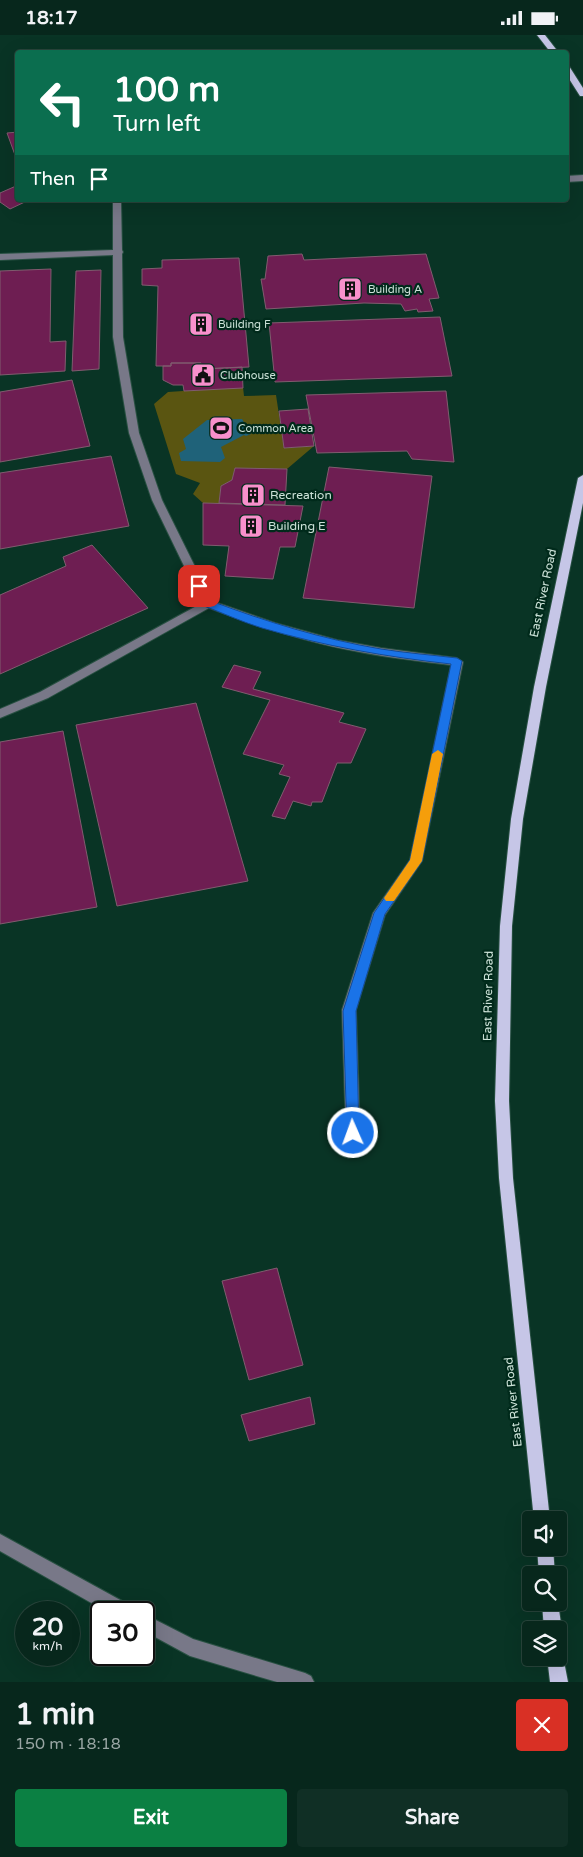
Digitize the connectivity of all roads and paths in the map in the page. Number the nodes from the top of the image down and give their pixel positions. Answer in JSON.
{"nodes":[{"id":1,"x":541,"y":35,"type":"edge"},
{"id":2,"x":553,"y":50,"type":"edge"},
{"id":3,"x":569,"y":73,"type":"edge"},
{"id":4,"x":583,"y":94,"type":"edge"},
{"id":5,"x":583,"y":178,"type":"edge"},
{"id":6,"x":569,"y":179,"type":"edge"},
{"id":7,"x":117,"y":202,"type":"edge"},
{"id":8,"x":118,"y":252,"type":"junction"},
{"id":9,"x":0,"y":257,"type":"edge"},
{"id":10,"x":583,"y":477,"type":"edge"},
{"id":11,"x":208,"y":604,"type":"junction"},
{"id":12,"x":0,"y":714,"type":"edge"},
{"id":13,"x":353,"y":1133,"type":"dead end"},
{"id":14,"x":541,"y":1511,"type":"edge"},
{"id":15,"x":0,"y":1542,"type":"edge"},
{"id":16,"x":106,"y":1601,"type":"edge"},
{"id":17,"x":155,"y":1628,"type":"edge"},
{"id":18,"x":557,"y":1666,"type":"edge"},
{"id":19,"x":305,"y":1682,"type":"edge"},
{"id":20,"x":559,"y":1682,"type":"edge"}],
"edges":[{"from":1,"to":2,"type":"main road"},
{"from":3,"to":4,"type":"main road"},
{"from":5,"to":6,"type":"street"},
{"from":7,"to":8,"type":"street"},
{"from":8,"to":9,"type":"street"},
{"from":8,"to":11,"type":"street"},
{"from":10,"to":14,"type":"main road","name":"East River Road"},
{"from":11,"to":12,"type":"street"},
{"from":11,"to":13,"type":"street"},
{"from":15,"to":16,"type":"street"},
{"from":17,"to":19,"type":"street"},
{"from":18,"to":20,"type":"main road"}]}
